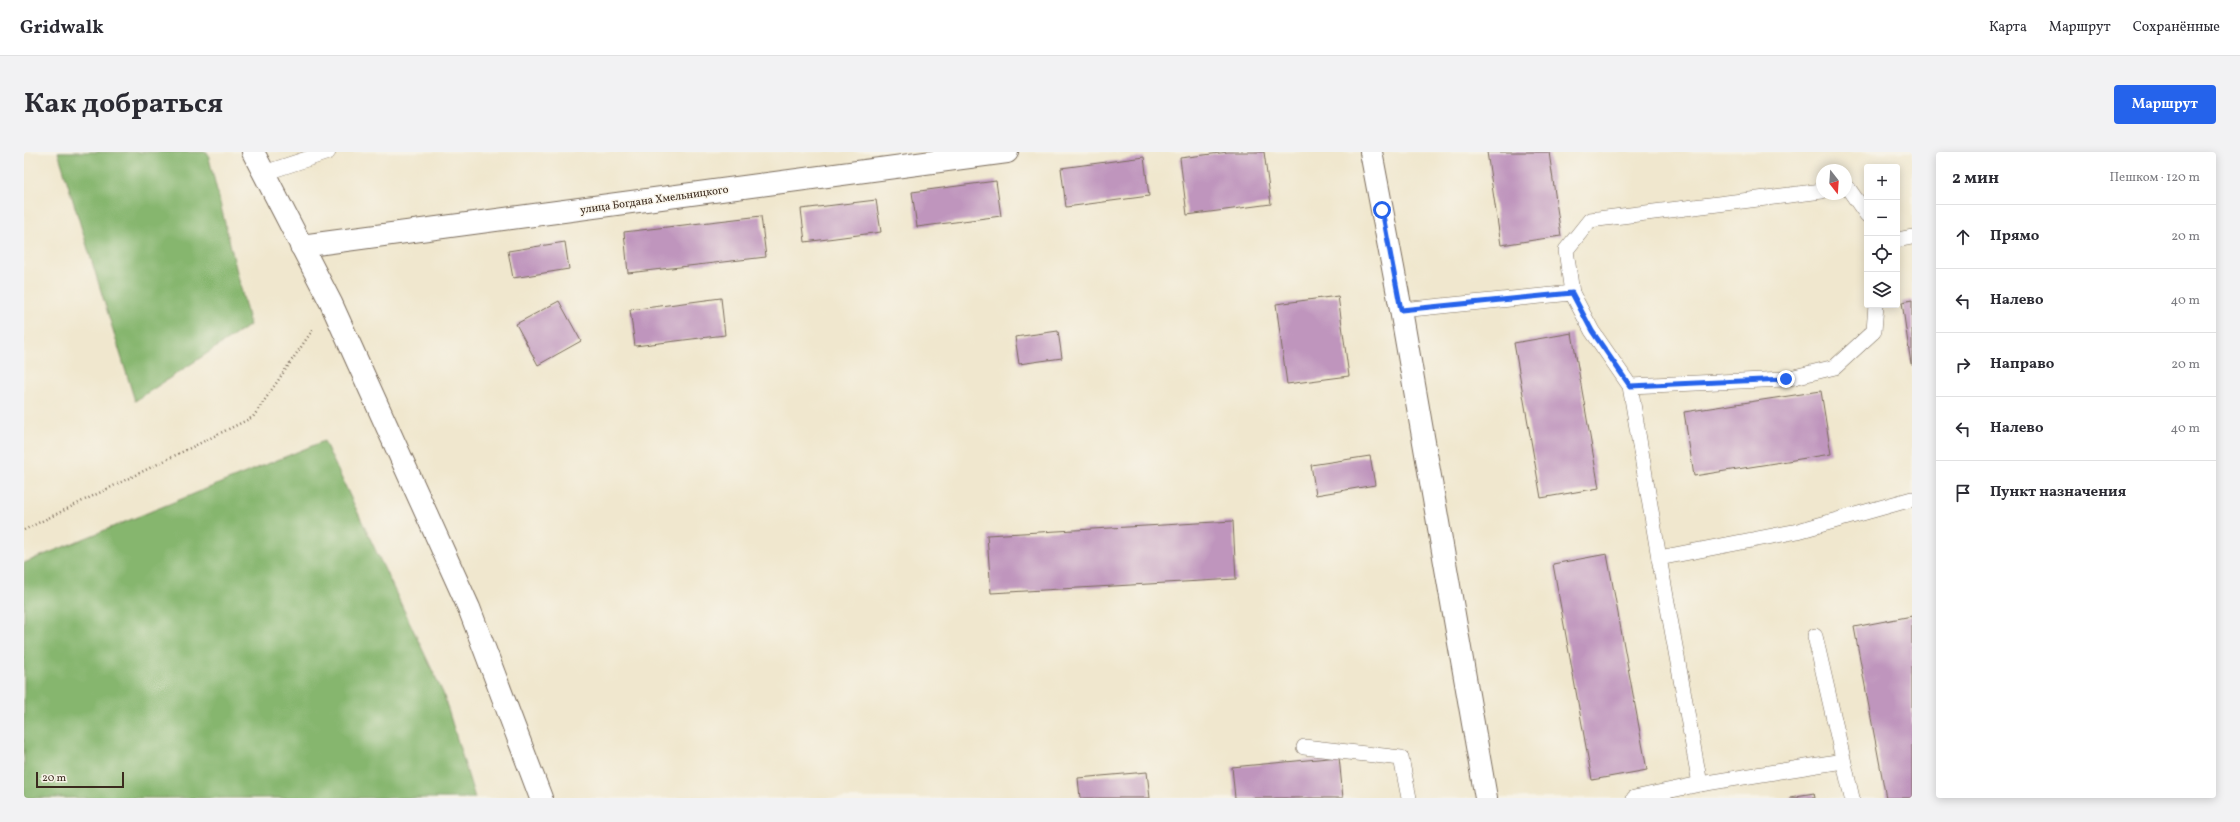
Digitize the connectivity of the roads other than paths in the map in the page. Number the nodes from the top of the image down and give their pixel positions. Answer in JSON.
{"nodes":[{"id":1,"x":253,"y":152,"type":"edge"},
{"id":2,"x":328,"y":152,"type":"edge"},
{"id":3,"x":1007,"y":152,"type":"edge"},
{"id":4,"x":1371,"y":152,"type":"edge"},
{"id":5,"x":264,"y":173,"type":"junction"},
{"id":6,"x":1816,"y":192,"type":"edge"},
{"id":7,"x":1852,"y":194,"type":"edge"},
{"id":8,"x":1864,"y":211,"type":"edge"},
{"id":9,"x":1912,"y":237,"type":"edge"},
{"id":10,"x":1900,"y":239,"type":"edge"},
{"id":11,"x":301,"y":246,"type":"junction"},
{"id":12,"x":1572,"y":293,"type":"junction"},
{"id":13,"x":1876,"y":308,"type":"edge"},
{"id":14,"x":1401,"y":310,"type":"junction"},
{"id":15,"x":1630,"y":386,"type":"junction"},
{"id":16,"x":1912,"y":499,"type":"edge"},
{"id":17,"x":1659,"y":558,"type":"junction"},
{"id":18,"x":1815,"y":636,"type":"dead end"},
{"id":19,"x":1304,"y":747,"type":"dead end"},
{"id":20,"x":1843,"y":761,"type":"junction"},
{"id":21,"x":1700,"y":784,"type":"junction"},
{"id":22,"x":541,"y":798,"type":"edge"},
{"id":23,"x":1409,"y":798,"type":"edge"},
{"id":24,"x":1486,"y":798,"type":"edge"},
{"id":25,"x":1634,"y":798,"type":"edge"},
{"id":26,"x":1852,"y":798,"type":"edge"}],
"edges":[{"from":1,"to":5,"type":"street"},
{"from":2,"to":5,"type":"lane"},
{"from":3,"to":11,"type":"street","name":"улица Богдана Хмельницкого"},
{"from":4,"to":14,"type":"street"},
{"from":5,"to":11,"type":"street"},
{"from":6,"to":12,"type":"lane"},
{"from":7,"to":8,"type":"lane"},
{"from":9,"to":10,"type":"lane"},
{"from":11,"to":22,"type":"street"},
{"from":12,"to":14,"type":"lane"},
{"from":12,"to":15,"type":"lane"},
{"from":13,"to":15,"type":"lane"},
{"from":14,"to":24,"type":"street"},
{"from":15,"to":17,"type":"lane"},
{"from":16,"to":17,"type":"lane"},
{"from":17,"to":21,"type":"lane"},
{"from":18,"to":20,"type":"lane"},
{"from":19,"to":23,"type":"lane"},
{"from":20,"to":21,"type":"lane"},
{"from":20,"to":26,"type":"lane"},
{"from":21,"to":25,"type":"lane"}]}
